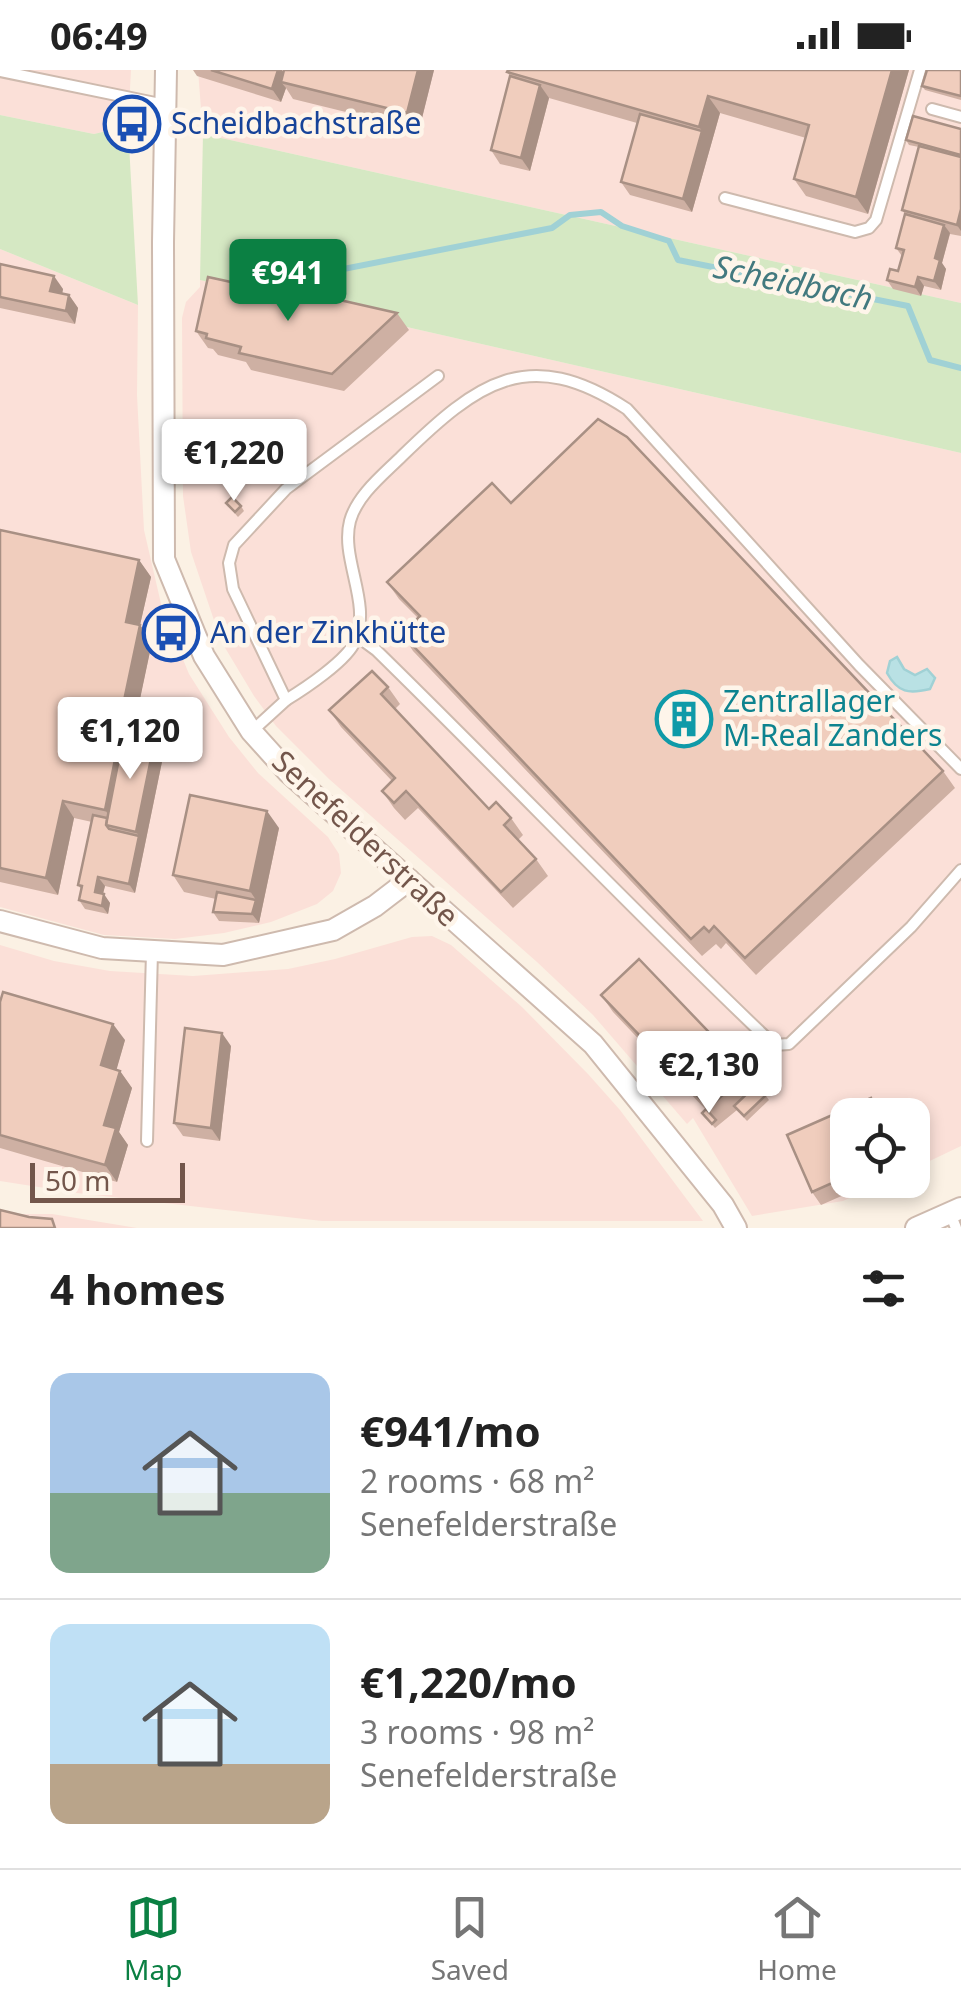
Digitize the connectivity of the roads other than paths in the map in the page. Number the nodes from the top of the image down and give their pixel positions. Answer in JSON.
{"nodes":[{"id":1,"x":166,"y":70,"type":"edge"},
{"id":2,"x":920,"y":70,"type":"edge"},
{"id":3,"x":0,"y":72,"type":"edge"},
{"id":4,"x":52,"y":76,"type":"edge"},
{"id":5,"x":166,"y":106,"type":"junction"},
{"id":6,"x":932,"y":110,"type":"dead end"},
{"id":7,"x":961,"y":117,"type":"edge"},
{"id":8,"x":724,"y":198,"type":"dead end"},
{"id":9,"x":438,"y":376,"type":"dead end"},
{"id":10,"x":358,"y":636,"type":"junction"},
{"id":11,"x":286,"y":700,"type":"junction"},
{"id":12,"x":251,"y":731,"type":"junction"},
{"id":13,"x":961,"y":769,"type":"edge"},
{"id":14,"x":961,"y":870,"type":"edge"},
{"id":15,"x":409,"y":880,"type":"junction"},
{"id":16,"x":0,"y":921,"type":"edge"},
{"id":17,"x":152,"y":951,"type":"junction"},
{"id":18,"x":147,"y":1141,"type":"dead end"},
{"id":19,"x":956,"y":1217,"type":"edge"},
{"id":20,"x":736,"y":1228,"type":"edge"},
{"id":21,"x":916,"y":1228,"type":"edge"}],
"edges":[{"from":1,"to":5,"type":"street","name":"Senefelderstraße"},
{"from":2,"to":8,"type":"lane"},
{"from":3,"to":4,"type":"lane"},
{"from":4,"to":5,"type":"lane"},
{"from":5,"to":12,"type":"street","name":"Senefelderstraße"},
{"from":6,"to":7,"type":"lane"},
{"from":9,"to":11,"type":"lane"},
{"from":10,"to":11,"type":"lane"},
{"from":10,"to":13,"type":"lane"},
{"from":10,"to":14,"type":"lane"},
{"from":11,"to":12,"type":"lane"},
{"from":12,"to":15,"type":"street","name":"Senefelderstraße"},
{"from":15,"to":17,"type":"street"},
{"from":15,"to":20,"type":"street","name":"Senefelderstraße"},
{"from":16,"to":17,"type":"street"},
{"from":17,"to":18,"type":"lane"},
{"from":19,"to":21,"type":"street"}]}
